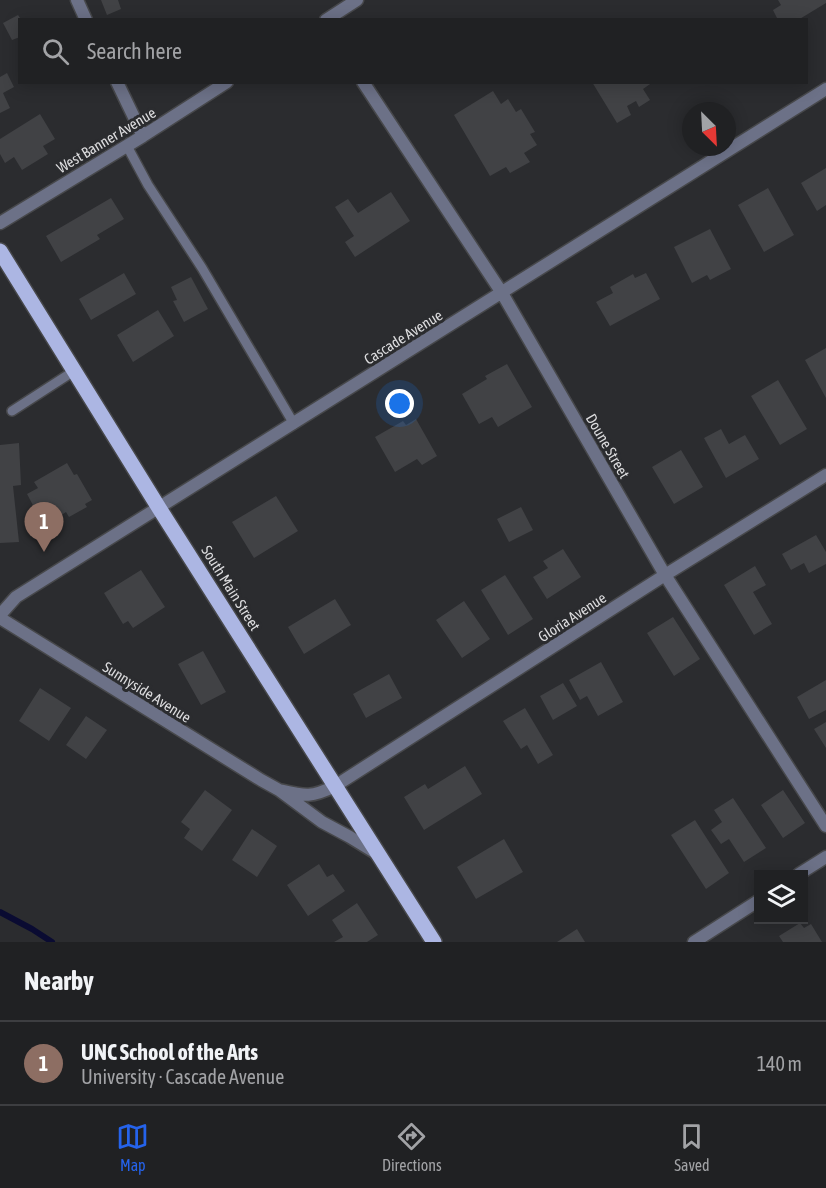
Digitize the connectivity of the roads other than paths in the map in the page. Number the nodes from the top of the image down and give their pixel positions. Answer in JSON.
{"nodes":[{"id":1,"x":77,"y":0,"type":"edge"},
{"id":2,"x":357,"y":0,"type":"edge"},
{"id":3,"x":85,"y":18,"type":"edge"},
{"id":4,"x":329,"y":18,"type":"edge"},
{"id":5,"x":118,"y":84,"type":"edge"},
{"id":6,"x":224,"y":84,"type":"edge"},
{"id":7,"x":364,"y":84,"type":"edge"},
{"id":8,"x":826,"y":89,"type":"edge"},
{"id":9,"x":143,"y":136,"type":"junction"},
{"id":10,"x":127,"y":146,"type":"junction"},
{"id":11,"x":0,"y":223,"type":"edge"},
{"id":12,"x":0,"y":252,"type":"edge"},
{"id":13,"x":502,"y":293,"type":"junction"},
{"id":14,"x":74,"y":371,"type":"junction"},
{"id":15,"x":12,"y":411,"type":"dead end"},
{"id":16,"x":294,"y":424,"type":"junction"},
{"id":17,"x":826,"y":475,"type":"edge"},
{"id":18,"x":159,"y":508,"type":"junction"},
{"id":19,"x":665,"y":575,"type":"junction"},
{"id":20,"x":0,"y":616,"type":"edge"},
{"id":21,"x":335,"y":786,"type":"junction"},
{"id":22,"x":279,"y":790,"type":"junction"},
{"id":23,"x":826,"y":826,"type":"edge"},
{"id":24,"x":377,"y":854,"type":"junction"},
{"id":25,"x":826,"y":857,"type":"edge"},
{"id":26,"x":805,"y":870,"type":"edge"},
{"id":27,"x":754,"y":904,"type":"edge"},
{"id":28,"x":434,"y":942,"type":"edge"},
{"id":29,"x":694,"y":942,"type":"edge"}],
"edges":[{"from":1,"to":3,"type":"street"},
{"from":2,"to":4,"type":"street"},
{"from":5,"to":9,"type":"street"},
{"from":6,"to":9,"type":"street","name":"West Banner Avenue"},
{"from":7,"to":13,"type":"street","name":"Doune Street"},
{"from":8,"to":13,"type":"street","name":"Cascade Avenue"},
{"from":9,"to":10,"type":"street","name":"West Banner Avenue"},
{"from":10,"to":11,"type":"street","name":"West Banner Avenue"},
{"from":10,"to":16,"type":"lane"},
{"from":12,"to":14,"type":"main road","name":"South Main Street"},
{"from":13,"to":16,"type":"street","name":"Cascade Avenue"},
{"from":13,"to":19,"type":"street","name":"Doune Street"},
{"from":14,"to":15,"type":"lane"},
{"from":14,"to":18,"type":"main road","name":"South Main Street"},
{"from":16,"to":18,"type":"street","name":"Cascade Avenue"},
{"from":17,"to":19,"type":"street","name":"Gloria Avenue"},
{"from":18,"to":20,"type":"street","name":"Cascade Avenue"},
{"from":18,"to":21,"type":"main road","name":"South Main Street"},
{"from":19,"to":21,"type":"street","name":"Gloria Avenue"},
{"from":19,"to":23,"type":"street","name":"Doune Street"},
{"from":20,"to":22,"type":"street","name":"Sunnyside Avenue"},
{"from":21,"to":22,"type":"street","name":"Sunnyside Avenue"},
{"from":21,"to":24,"type":"main road","name":"South Main Street"},
{"from":22,"to":24,"type":"street","name":"Sunnyside Avenue"},
{"from":24,"to":28,"type":"main road","name":"South Main Street"},
{"from":25,"to":26,"type":"street"},
{"from":27,"to":29,"type":"street"}]}
